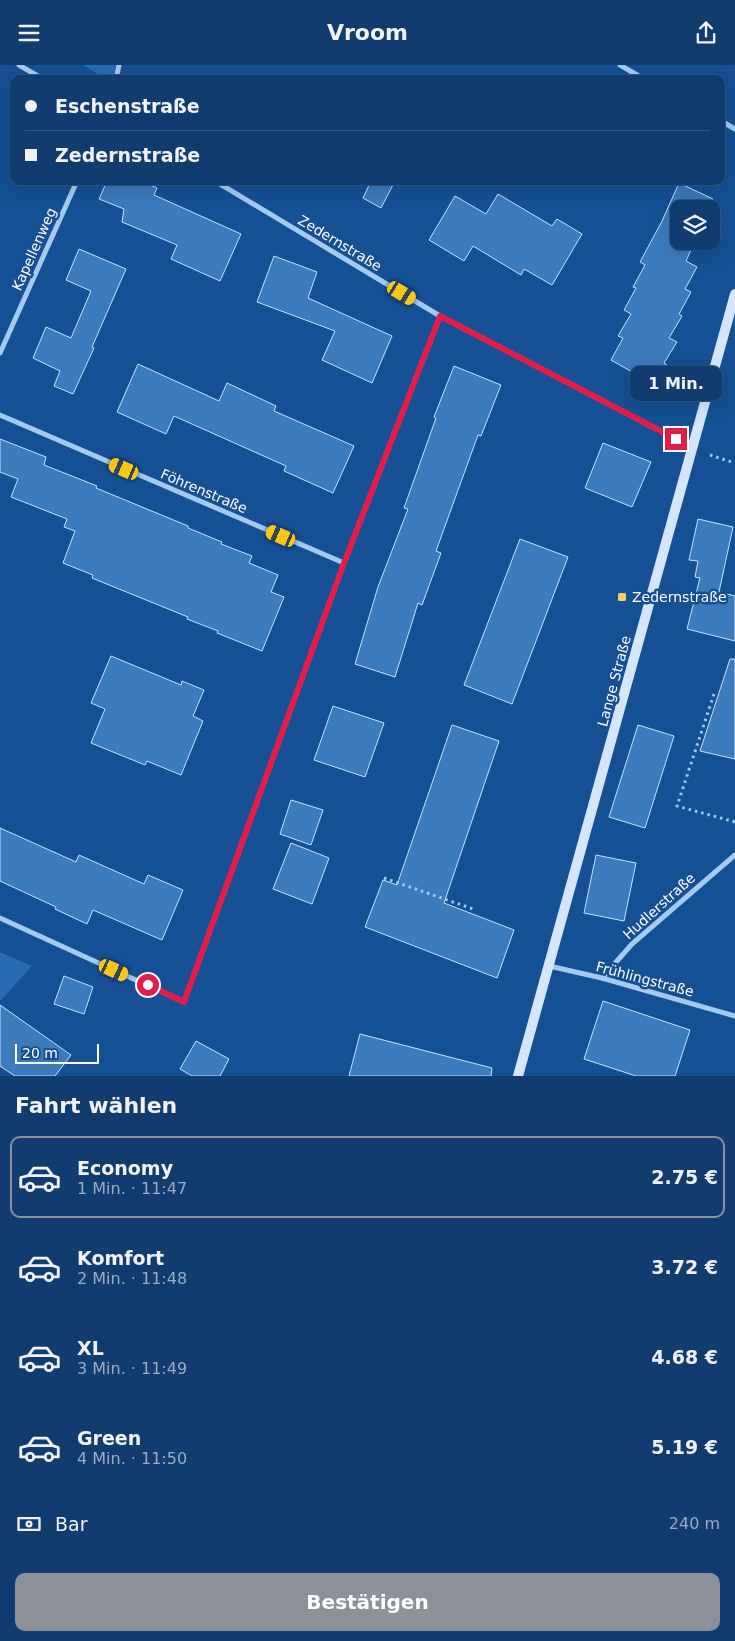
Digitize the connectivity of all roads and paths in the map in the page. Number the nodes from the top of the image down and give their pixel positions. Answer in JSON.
{"nodes":[{"id":1,"x":19,"y":65,"type":"edge"},
{"id":2,"x":620,"y":65,"type":"edge"},
{"id":3,"x":36,"y":75,"type":"edge"},
{"id":4,"x":637,"y":75,"type":"edge"},
{"id":5,"x":75,"y":185,"type":"edge"},
{"id":6,"x":222,"y":185,"type":"edge"},
{"id":7,"x":735,"y":294,"type":"edge"},
{"id":8,"x":440,"y":316,"type":"junction"},
{"id":9,"x":0,"y":353,"type":"edge"},
{"id":10,"x":0,"y":415,"type":"edge"},
{"id":11,"x":693,"y":448,"type":"junction"},
{"id":12,"x":735,"y":463,"type":"edge"},
{"id":13,"x":344,"y":563,"type":"junction"},
{"id":14,"x":714,"y":694,"type":"dead end"},
{"id":15,"x":735,"y":822,"type":"edge"},
{"id":16,"x":735,"y":855,"type":"edge"},
{"id":17,"x":384,"y":878,"type":"dead end"},
{"id":18,"x":476,"y":910,"type":"dead end"},
{"id":19,"x":0,"y":918,"type":"edge"},
{"id":20,"x":549,"y":966,"type":"junction"},
{"id":21,"x":602,"y":978,"type":"junction"},
{"id":22,"x":735,"y":1016,"type":"edge"},
{"id":23,"x":518,"y":1076,"type":"edge"}],
"edges":[{"from":1,"to":3,"type":"street"},
{"from":2,"to":4,"type":"street"},
{"from":5,"to":9,"type":"street","name":"Kapellenweg"},
{"from":6,"to":8,"type":"street","name":"Zedernstraße"},
{"from":7,"to":11,"type":"street","name":"Lange Straße"},
{"from":8,"to":11,"type":"street","name":"Zedernstraße"},
{"from":8,"to":13,"type":"street"},
{"from":10,"to":13,"type":"street","name":"Föhrenstraße"},
{"from":11,"to":12,"type":"path"},
{"from":11,"to":20,"type":"street","name":"Lange Straße"},
{"from":13,"to":19,"type":"street"},
{"from":14,"to":15,"type":"path"},
{"from":16,"to":21,"type":"street","name":"Hudlerstraße"},
{"from":17,"to":18,"type":"path"},
{"from":20,"to":21,"type":"street","name":"Frühlingstraße"},
{"from":20,"to":23,"type":"street","name":"Lange Straße"},
{"from":21,"to":22,"type":"street","name":"Frühlingstraße"}]}
